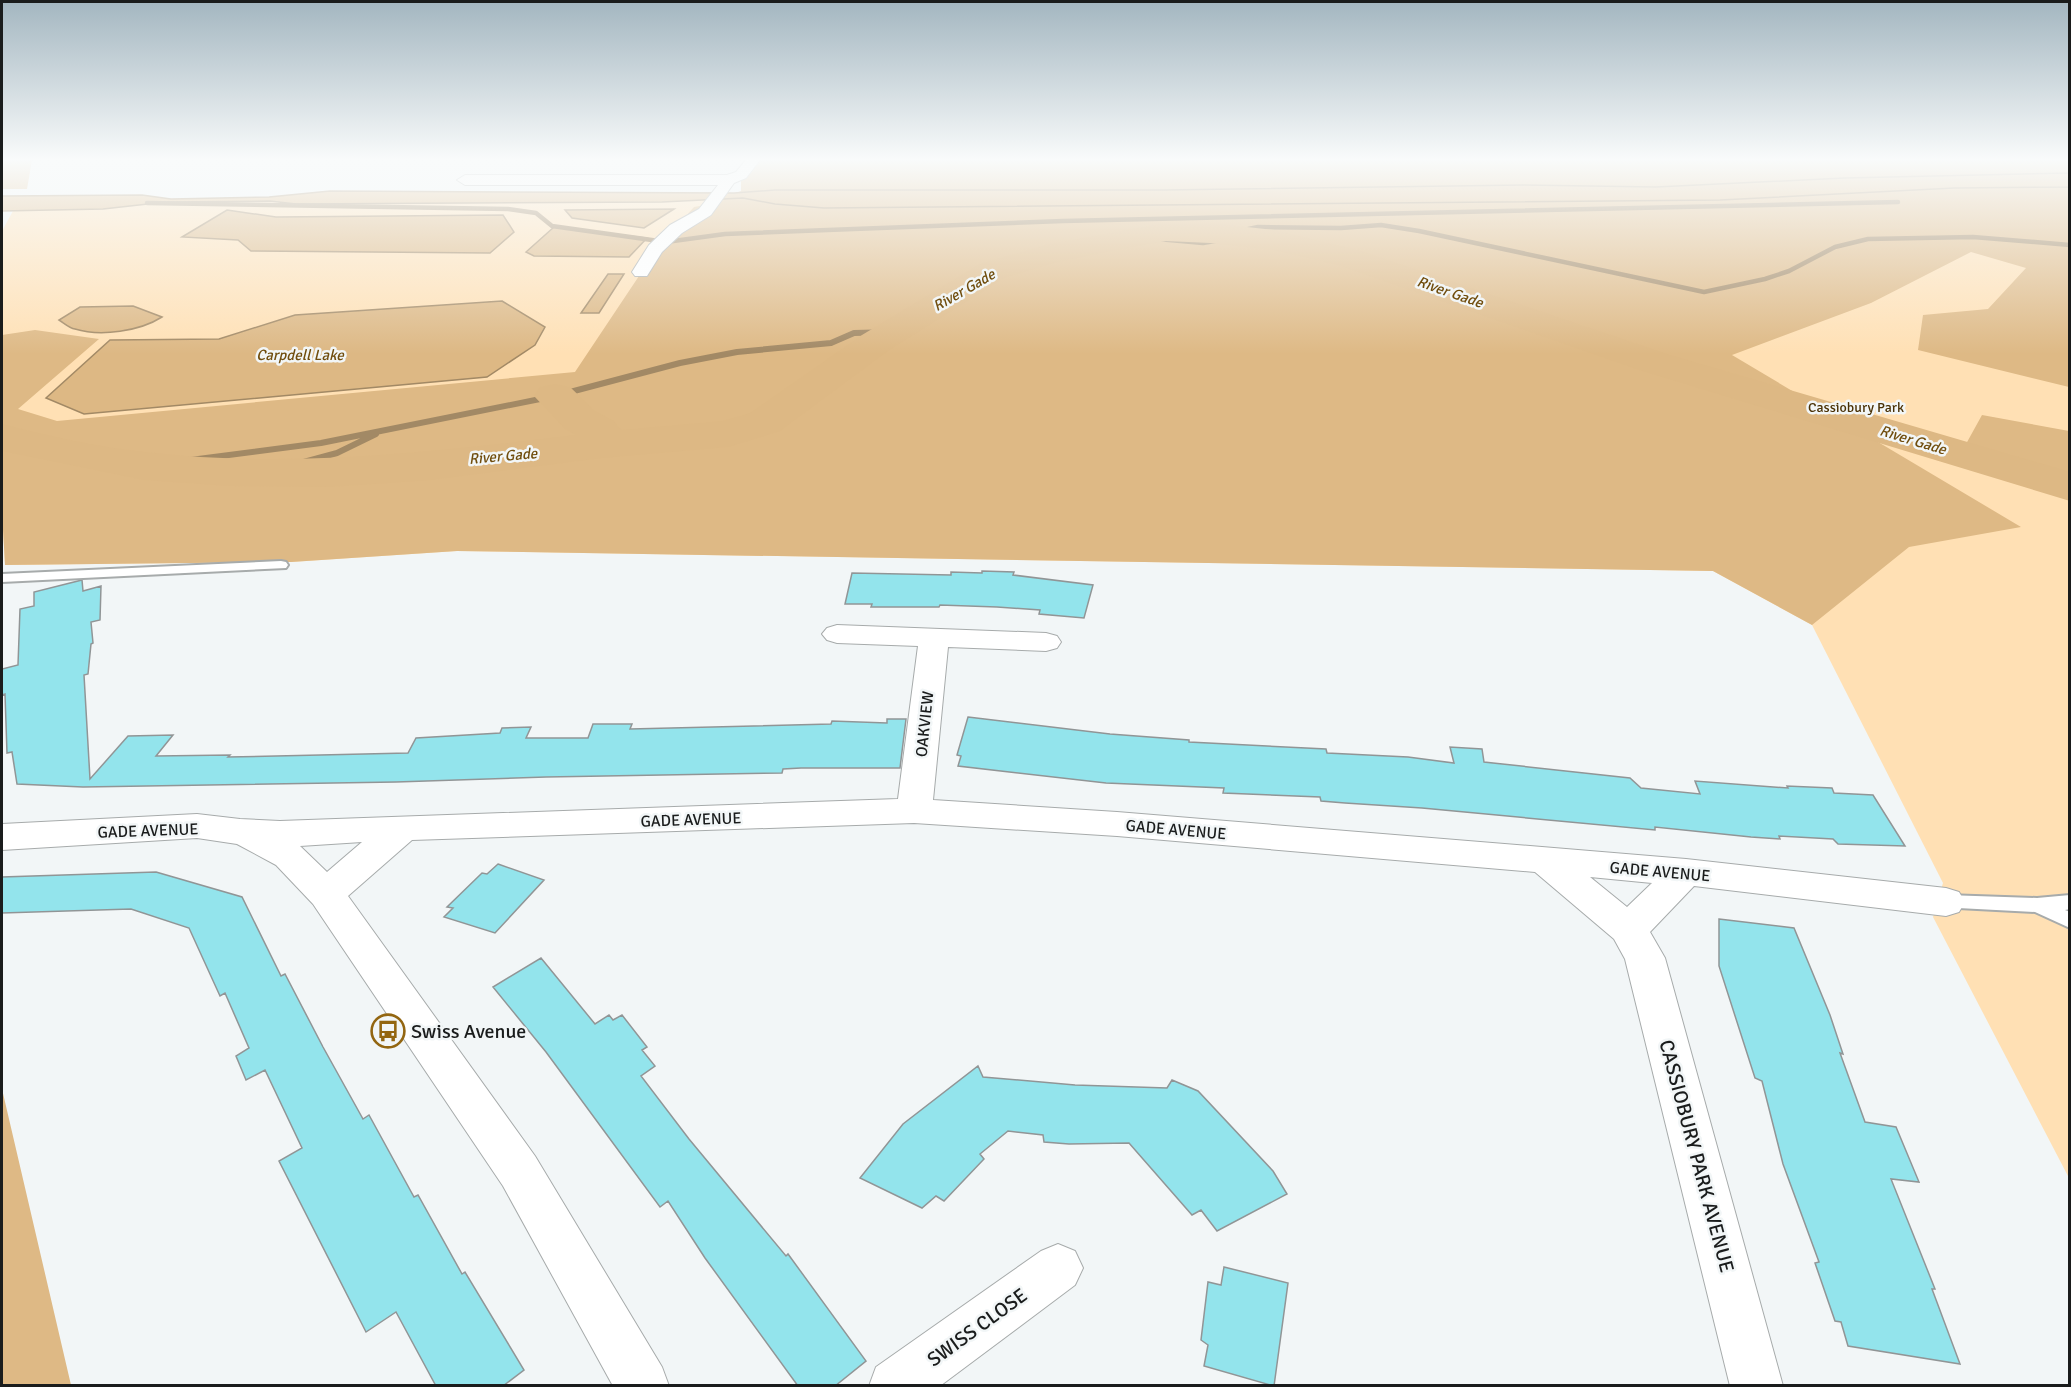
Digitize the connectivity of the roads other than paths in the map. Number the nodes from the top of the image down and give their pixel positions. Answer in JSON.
{"nodes":[{"id":1,"x":684,"y":225,"type":"edge"},
{"id":2,"x":641,"y":272,"type":"dead end"},
{"id":3,"x":281,"y":565,"type":"dead end"},
{"id":4,"x":2,"y":578,"type":"edge"},
{"id":5,"x":837,"y":634,"type":"dead end"},
{"id":6,"x":934,"y":638,"type":"junction"},
{"id":7,"x":1046,"y":642,"type":"dead end"},
{"id":8,"x":915,"y":811,"type":"junction"},
{"id":9,"x":403,"y":828,"type":"junction"},
{"id":10,"x":240,"y":832,"type":"junction"},
{"id":11,"x":2,"y":837,"type":"edge"},
{"id":12,"x":1544,"y":860,"type":"junction"},
{"id":13,"x":1686,"y":873,"type":"junction"},
{"id":14,"x":326,"y":894,"type":"junction"},
{"id":15,"x":1946,"y":902,"type":"joint"},
{"id":16,"x":2070,"y":902,"type":"edge"},
{"id":17,"x":2037,"y":905,"type":"junction"},
{"id":18,"x":2070,"y":921,"type":"edge"},
{"id":19,"x":1628,"y":929,"type":"junction"},
{"id":20,"x":1058,"y":1268,"type":"dead end"},
{"id":21,"x":643,"y":1386,"type":"edge"},
{"id":22,"x":896,"y":1386,"type":"edge"},
{"id":23,"x":1757,"y":1386,"type":"edge"}],
"edges":[{"from":1,"to":2,"type":"street"},
{"from":3,"to":4,"type":"lane"},
{"from":5,"to":6,"type":"street"},
{"from":6,"to":7,"type":"street"},
{"from":6,"to":8,"type":"street","name":"OAKVIEW"},
{"from":8,"to":9,"type":"street","name":"GADE AVENUE"},
{"from":8,"to":12,"type":"street","name":"GADE AVENUE"},
{"from":9,"to":10,"type":"street","name":"GADE AVENUE"},
{"from":9,"to":14,"type":"street"},
{"from":10,"to":11,"type":"street","name":"GADE AVENUE"},
{"from":10,"to":14,"type":"street"},
{"from":12,"to":13,"type":"street","name":"GADE AVENUE"},
{"from":12,"to":19,"type":"street","name":"CASSIOBURY PARK AVENUE"},
{"from":13,"to":15,"type":"street","name":"GADE AVENUE"},
{"from":13,"to":19,"type":"street"},
{"from":14,"to":21,"type":"street"},
{"from":15,"to":17,"type":"lane"},
{"from":16,"to":17,"type":"lane"},
{"from":17,"to":18,"type":"lane"},
{"from":19,"to":23,"type":"street","name":"CASSIOBURY PARK AVENUE"},
{"from":20,"to":22,"type":"street","name":"SWISS CLOSE"}]}
